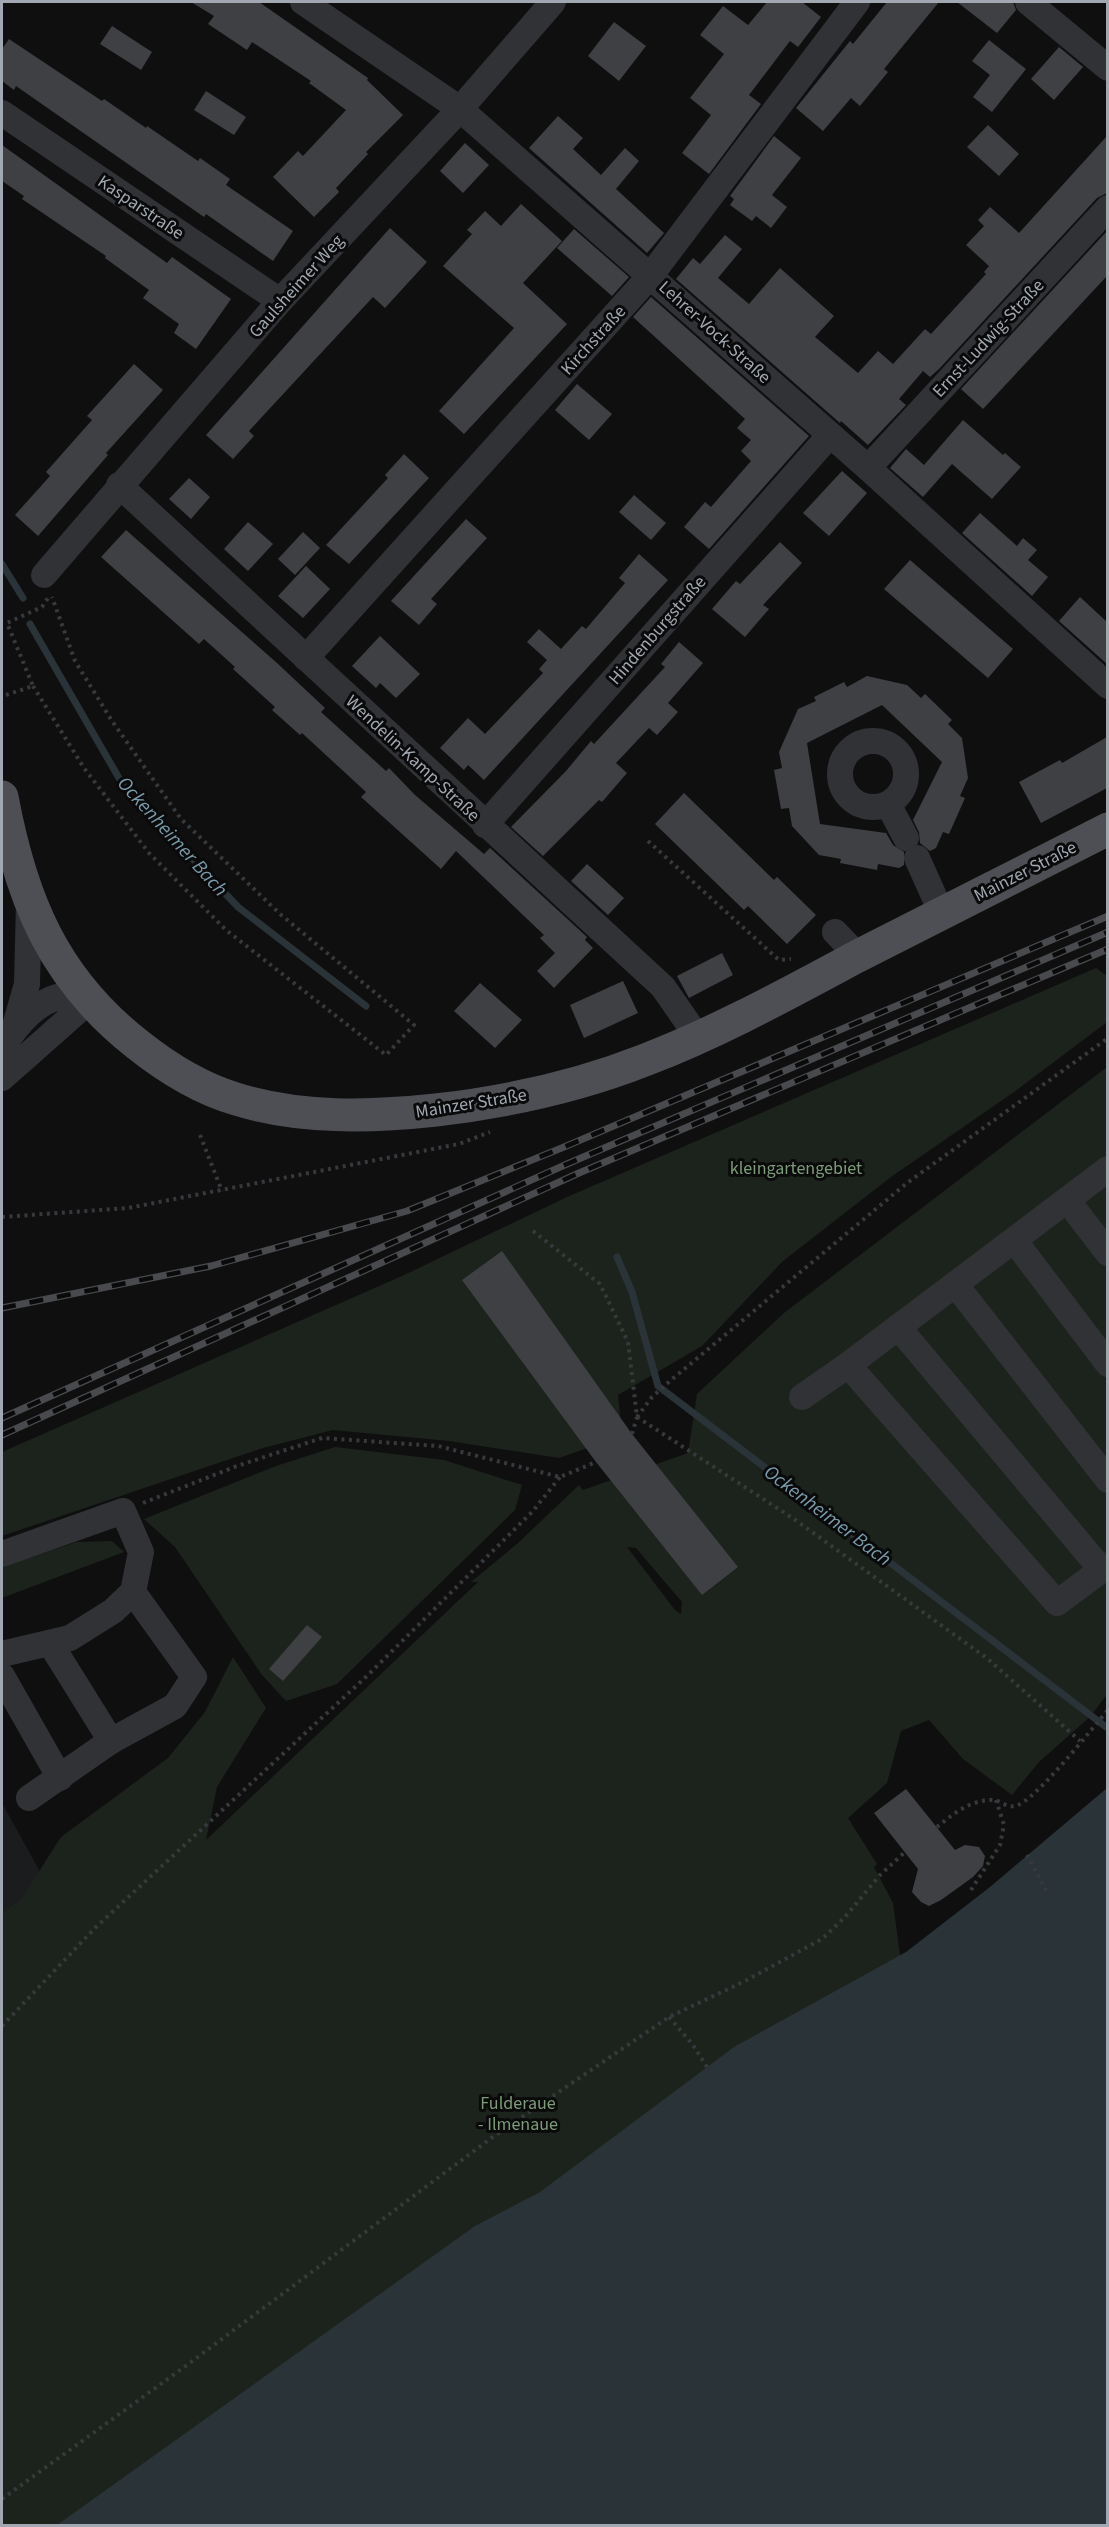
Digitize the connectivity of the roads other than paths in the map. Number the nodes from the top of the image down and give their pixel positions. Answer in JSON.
{"nodes":[{"id":1,"x":303,"y":2,"type":"edge"},
{"id":2,"x":554,"y":2,"type":"edge"},
{"id":3,"x":856,"y":2,"type":"edge"},
{"id":4,"x":1028,"y":2,"type":"edge"},
{"id":5,"x":1107,"y":68,"type":"edge"},
{"id":6,"x":460,"y":109,"type":"junction"},
{"id":7,"x":2,"y":113,"type":"edge"},
{"id":8,"x":1107,"y":208,"type":"edge"},
{"id":9,"x":651,"y":275,"type":"junction"},
{"id":10,"x":280,"y":301,"type":"junction"},
{"id":11,"x":830,"y":435,"type":"junction"},
{"id":12,"x":868,"y":468,"type":"junction"},
{"id":13,"x":119,"y":485,"type":"junction"},
{"id":14,"x":47,"y":585,"type":"road end"},
{"id":15,"x":306,"y":658,"type":"junction"},
{"id":16,"x":1107,"y":686,"type":"edge"},
{"id":17,"x":2,"y":797,"type":"edge"},
{"id":18,"x":888,"y":804,"type":"dead end"},
{"id":19,"x":485,"y":825,"type":"junction"},
{"id":20,"x":1107,"y":829,"type":"edge"},
{"id":21,"x":29,"y":899,"type":"junction"},
{"id":22,"x":942,"y":914,"type":"junction"},
{"id":23,"x":835,"y":932,"type":"dead end"},
{"id":24,"x":858,"y":956,"type":"junction"},
{"id":25,"x":89,"y":1000,"type":"junction"},
{"id":26,"x":695,"y":1038,"type":"junction"},
{"id":27,"x":8,"y":1039,"type":"edge"},
{"id":28,"x":2,"y":1078,"type":"edge"},
{"id":29,"x":1107,"y":1169,"type":"edge"},
{"id":30,"x":1067,"y":1200,"type":"junction"},
{"id":31,"x":1014,"y":1240,"type":"junction"},
{"id":32,"x":1107,"y":1253,"type":"edge"},
{"id":33,"x":955,"y":1284,"type":"junction"},
{"id":34,"x":898,"y":1327,"type":"junction"},
{"id":35,"x":1107,"y":1364,"type":"edge"},
{"id":36,"x":848,"y":1365,"type":"junction"},
{"id":37,"x":802,"y":1397,"type":"dead end"},
{"id":38,"x":1107,"y":1480,"type":"edge"},
{"id":39,"x":2,"y":1554,"type":"edge"},
{"id":40,"x":1104,"y":1567,"type":"edge"},
{"id":41,"x":133,"y":1592,"type":"junction"},
{"id":42,"x":50,"y":1643,"type":"junction"},
{"id":43,"x":2,"y":1654,"type":"edge"},
{"id":44,"x":2,"y":1676,"type":"edge"},
{"id":45,"x":111,"y":1741,"type":"junction"},
{"id":46,"x":60,"y":1778,"type":"junction"},
{"id":47,"x":29,"y":1798,"type":"dead end"}],
"edges":[{"from":1,"to":6,"type":"street","name":"Lehrer-Vock-Straße"},
{"from":2,"to":6,"type":"street","name":"Gaulsheimer Weg"},
{"from":3,"to":9,"type":"street","name":"Kirchstraße"},
{"from":4,"to":5,"type":"street"},
{"from":6,"to":9,"type":"street","name":"Lehrer-Vock-Straße"},
{"from":6,"to":10,"type":"street","name":"Gaulsheimer Weg"},
{"from":7,"to":10,"type":"street","name":"Kasparstraße"},
{"from":8,"to":12,"type":"street","name":"Ernst-Ludwig-Straße"},
{"from":9,"to":11,"type":"street","name":"Lehrer-Vock-Straße"},
{"from":9,"to":15,"type":"street","name":"Kirchstraße"},
{"from":10,"to":13,"type":"street","name":"Gaulsheimer Weg"},
{"from":11,"to":12,"type":"street","name":"Lehrer-Vock-Straße"},
{"from":11,"to":19,"type":"street","name":"Hindenburgstraße"},
{"from":12,"to":16,"type":"street","name":"Lehrer-Vock-Straße"},
{"from":13,"to":14,"type":"street","name":"Gaulsheimer Weg"},
{"from":13,"to":15,"type":"street","name":"Wendelin-Kamp-Straße"},
{"from":15,"to":19,"type":"street","name":"Wendelin-Kamp-Straße"},
{"from":17,"to":21,"type":"main road","name":"Mainzer Straße"},
{"from":18,"to":22,"type":"street"},
{"from":19,"to":26,"type":"street","name":"Wendelin-Kamp-Straße"},
{"from":20,"to":22,"type":"main road","name":"Mainzer Straße"},
{"from":21,"to":25,"type":"main road","name":"Mainzer Straße"},
{"from":21,"to":27,"type":"street"},
{"from":22,"to":24,"type":"main road","name":"Mainzer Straße"},
{"from":23,"to":24,"type":"street"},
{"from":24,"to":26,"type":"main road","name":"Mainzer Straße"},
{"from":25,"to":26,"type":"main road","name":"Mainzer Straße"},
{"from":25,"to":27,"type":"street"},
{"from":25,"to":28,"type":"street"},
{"from":29,"to":30,"type":"street"},
{"from":30,"to":31,"type":"street"},
{"from":30,"to":32,"type":"street"},
{"from":31,"to":33,"type":"street"},
{"from":31,"to":35,"type":"street"},
{"from":33,"to":34,"type":"street"},
{"from":33,"to":38,"type":"street"},
{"from":34,"to":36,"type":"street"},
{"from":34,"to":40,"type":"street"},
{"from":36,"to":37,"type":"street"},
{"from":36,"to":40,"type":"street"},
{"from":39,"to":41,"type":"street"},
{"from":41,"to":42,"type":"street"},
{"from":41,"to":45,"type":"street"},
{"from":42,"to":43,"type":"street"},
{"from":42,"to":45,"type":"street"},
{"from":44,"to":46,"type":"street"},
{"from":45,"to":46,"type":"street"},
{"from":46,"to":47,"type":"street"}]}
